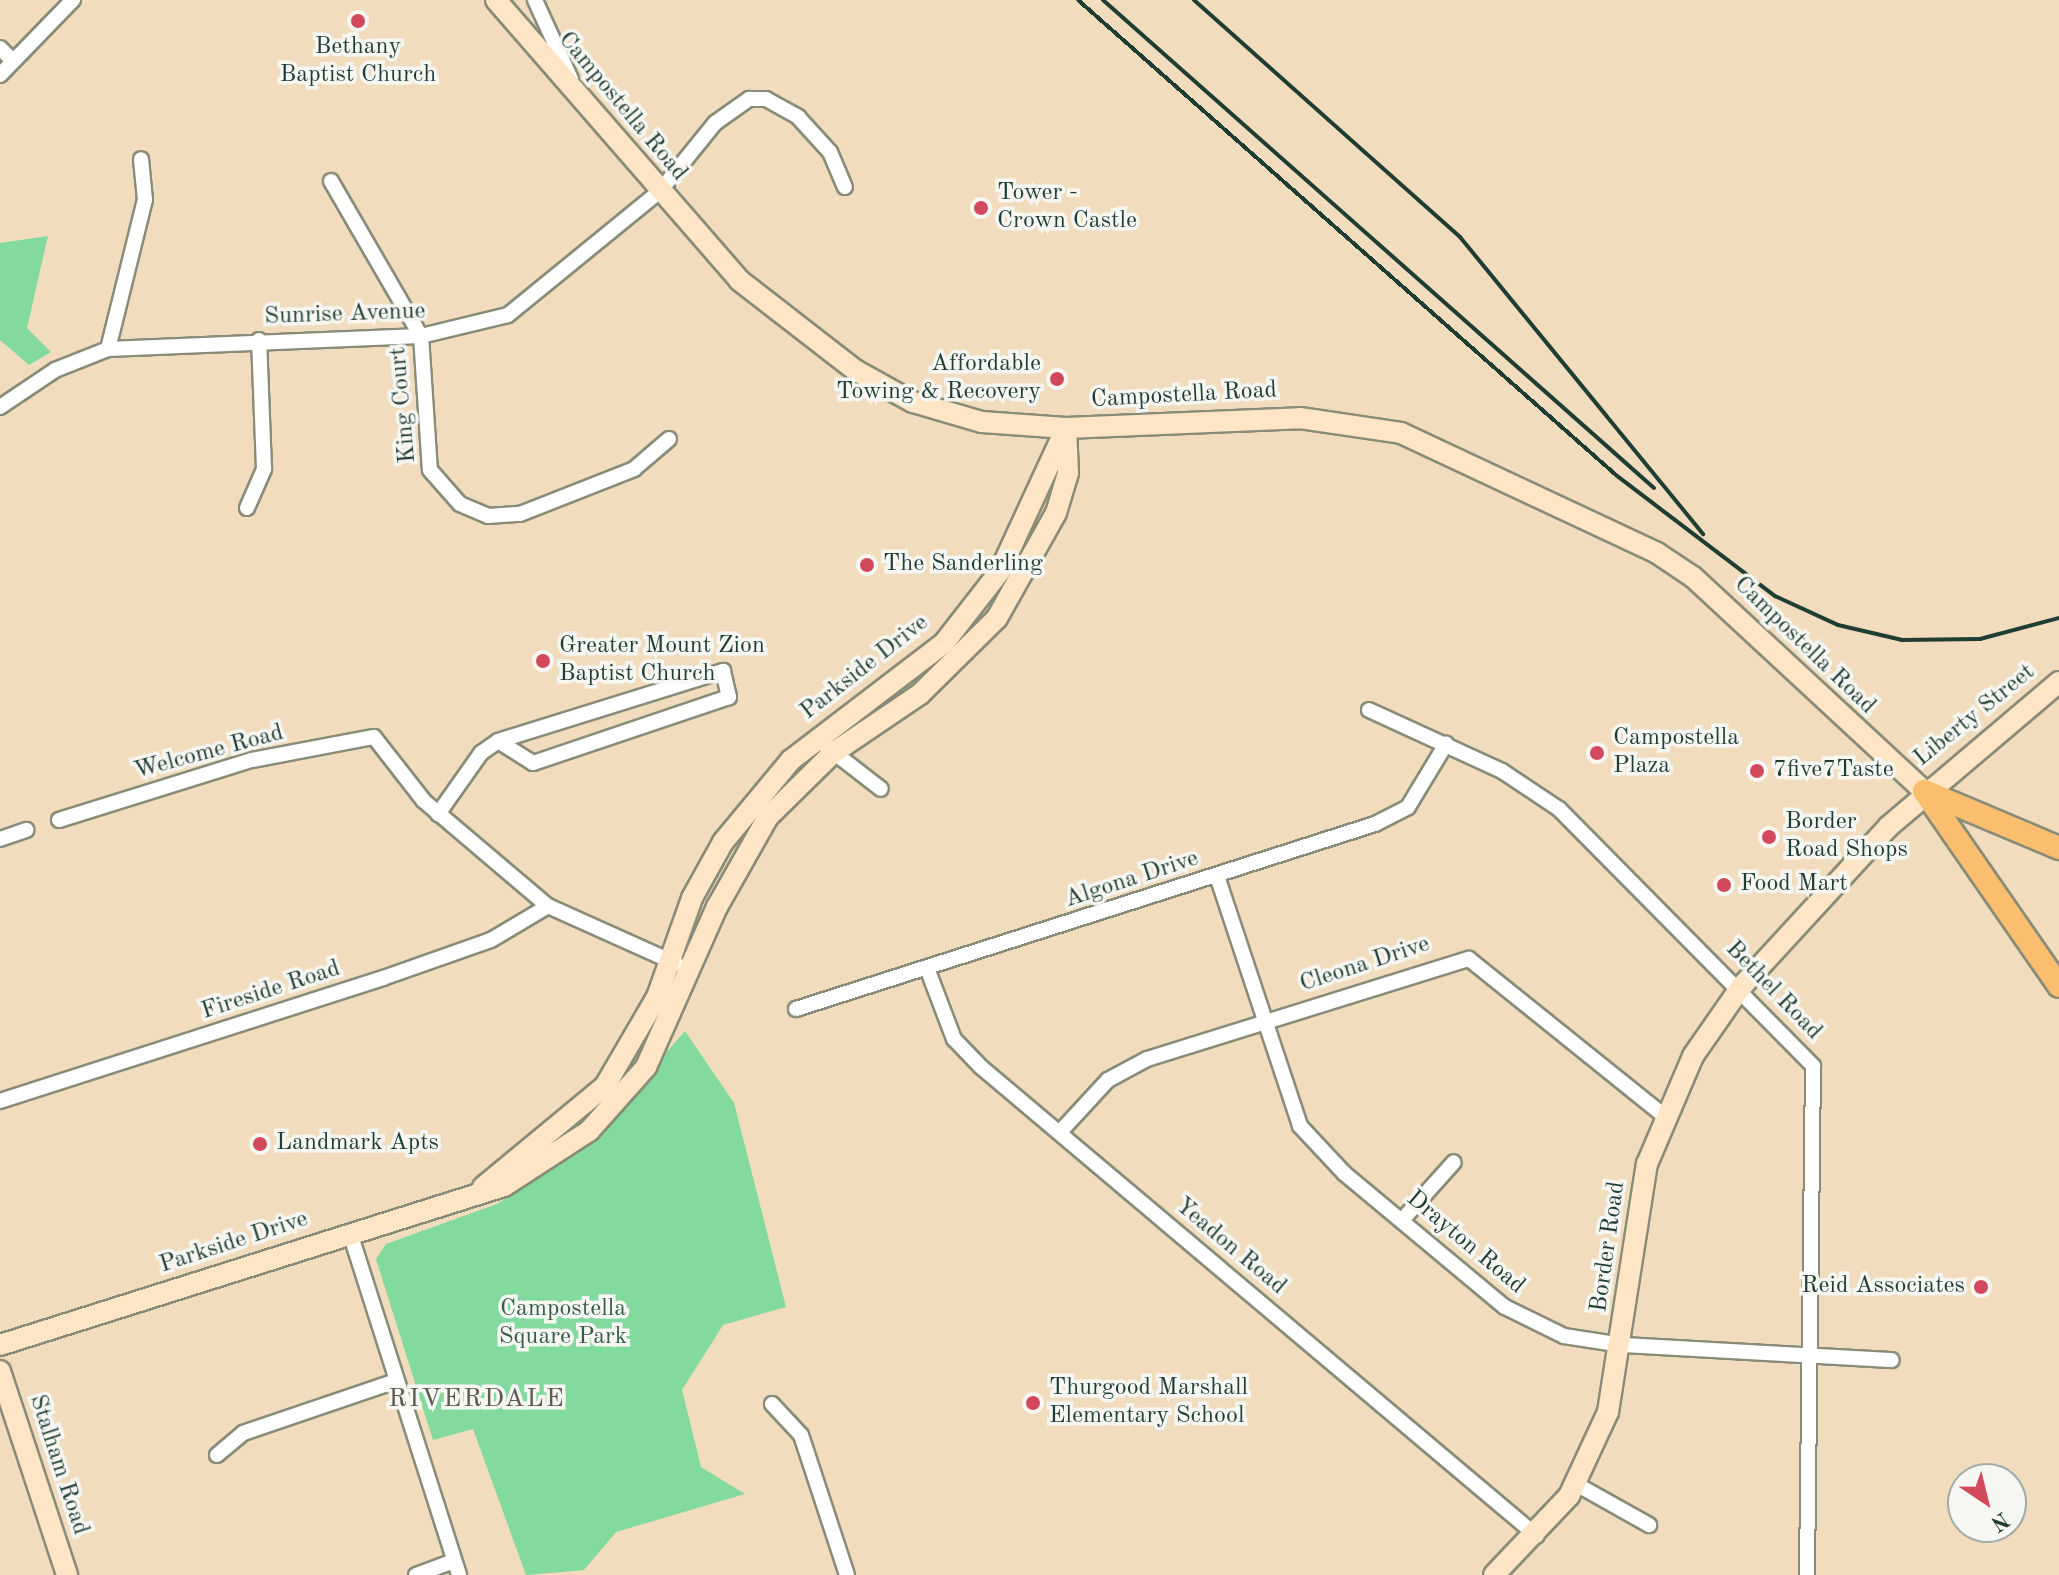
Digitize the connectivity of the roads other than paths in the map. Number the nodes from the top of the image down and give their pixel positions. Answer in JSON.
{"nodes":[{"id":1,"x":73,"y":0,"type":"edge"},
{"id":2,"x":496,"y":0,"type":"edge"},
{"id":3,"x":535,"y":0,"type":"edge"},
{"id":4,"x":0,"y":48,"type":"edge"},
{"id":5,"x":12,"y":60,"type":"junction"},
{"id":6,"x":0,"y":75,"type":"edge"},
{"id":7,"x":578,"y":94,"type":"junction"},
{"id":8,"x":141,"y":159,"type":"dead end"},
{"id":9,"x":331,"y":181,"type":"dead end"},
{"id":10,"x":845,"y":187,"type":"dead end"},
{"id":11,"x":660,"y":191,"type":"junction"},
{"id":12,"x":421,"y":336,"type":"junction"},
{"id":13,"x":259,"y":340,"type":"junction"},
{"id":14,"x":108,"y":349,"type":"junction"},
{"id":15,"x":0,"y":407,"type":"edge"},
{"id":16,"x":1066,"y":428,"type":"junction"},
{"id":17,"x":669,"y":439,"type":"dead end"},
{"id":18,"x":247,"y":508,"type":"dead end"},
{"id":19,"x":2059,"y":682,"type":"edge"},
{"id":20,"x":1369,"y":710,"type":"dead end"},
{"id":21,"x":818,"y":738,"type":"junction"},
{"id":22,"x":498,"y":741,"type":"junction"},
{"id":23,"x":1446,"y":744,"type":"junction"},
{"id":24,"x":833,"y":753,"type":"junction"},
{"id":25,"x":881,"y":789,"type":"dead end"},
{"id":26,"x":1924,"y":791,"type":"junction"},
{"id":27,"x":438,"y":814,"type":"junction"},
{"id":28,"x":59,"y":820,"type":"dead end"},
{"id":29,"x":26,"y":830,"type":"dead end"},
{"id":30,"x":0,"y":839,"type":"edge"},
{"id":31,"x":2059,"y":848,"type":"edge"},
{"id":32,"x":1217,"y":876,"type":"junction"},
{"id":33,"x":548,"y":906,"type":"junction"},
{"id":34,"x":669,"y":961,"type":"junction"},
{"id":35,"x":692,"y":968,"type":"junction"},
{"id":36,"x":927,"y":968,"type":"junction"},
{"id":37,"x":2059,"y":986,"type":"edge"},
{"id":38,"x":1741,"y":987,"type":"junction"},
{"id":39,"x":796,"y":1009,"type":"dead end"},
{"id":40,"x":1264,"y":1021,"type":"junction"},
{"id":41,"x":0,"y":1101,"type":"edge"},
{"id":42,"x":1664,"y":1116,"type":"junction"},
{"id":43,"x":1060,"y":1132,"type":"junction"},
{"id":44,"x":1454,"y":1162,"type":"dead end"},
{"id":45,"x":483,"y":1187,"type":"junction"},
{"id":46,"x":1403,"y":1219,"type":"junction"},
{"id":47,"x":350,"y":1233,"type":"junction"},
{"id":48,"x":0,"y":1345,"type":"edge"},
{"id":49,"x":1622,"y":1345,"type":"junction"},
{"id":50,"x":1812,"y":1357,"type":"junction"},
{"id":51,"x":1892,"y":1360,"type":"dead end"},
{"id":52,"x":0,"y":1371,"type":"edge"},
{"id":53,"x":396,"y":1381,"type":"junction"},
{"id":54,"x":772,"y":1404,"type":"dead end"},
{"id":55,"x":217,"y":1455,"type":"dead end"},
{"id":56,"x":1576,"y":1484,"type":"junction"},
{"id":57,"x":1649,"y":1525,"type":"dead end"},
{"id":58,"x":1537,"y":1536,"type":"junction"},
{"id":59,"x":456,"y":1568,"type":"edge"},
{"id":60,"x":67,"y":1575,"type":"edge"},
{"id":61,"x":416,"y":1575,"type":"edge"},
{"id":62,"x":847,"y":1575,"type":"edge"},
{"id":63,"x":1494,"y":1575,"type":"edge"},
{"id":64,"x":1807,"y":1575,"type":"edge"}],
"edges":[{"from":1,"to":5,"type":"street"},
{"from":2,"to":7,"type":"street","name":"Campostella Road"},
{"from":3,"to":7,"type":"street"},
{"from":4,"to":5,"type":"street"},
{"from":5,"to":6,"type":"street"},
{"from":7,"to":11,"type":"street","name":"Campostella Road"},
{"from":8,"to":14,"type":"street"},
{"from":9,"to":12,"type":"street","name":"King Court"},
{"from":10,"to":11,"type":"street","name":"Sunrise Avenue"},
{"from":11,"to":12,"type":"street","name":"Sunrise Avenue"},
{"from":11,"to":16,"type":"street","name":"Campostella Road"},
{"from":12,"to":13,"type":"street","name":"Sunrise Avenue"},
{"from":12,"to":17,"type":"street","name":"King Court"},
{"from":13,"to":14,"type":"street","name":"Sunrise Avenue"},
{"from":13,"to":18,"type":"street"},
{"from":14,"to":15,"type":"street","name":"Sunrise Avenue"},
{"from":16,"to":21,"type":"street","name":"Parkside Drive"},
{"from":16,"to":24,"type":"street","name":"Parkside Drive"},
{"from":16,"to":26,"type":"street","name":"Campostella Road"},
{"from":19,"to":26,"type":"street","name":"Liberty Street"},
{"from":20,"to":23,"type":"street","name":"Bethel Road"},
{"from":21,"to":24,"type":"street"},
{"from":21,"to":34,"type":"street","name":"Parkside Drive"},
{"from":22,"to":22,"type":"street"},
{"from":22,"to":27,"type":"street"},
{"from":23,"to":32,"type":"street","name":"Algona Drive"},
{"from":23,"to":38,"type":"street","name":"Bethel Road"},
{"from":24,"to":25,"type":"street"},
{"from":24,"to":35,"type":"street","name":"Parkside Drive"},
{"from":26,"to":31,"type":"main road"},
{"from":26,"to":37,"type":"main road"},
{"from":26,"to":38,"type":"street","name":"Border Road"},
{"from":27,"to":28,"type":"street","name":"Welcome Road"},
{"from":27,"to":33,"type":"street"},
{"from":29,"to":30,"type":"street"},
{"from":32,"to":36,"type":"street","name":"Algona Drive"},
{"from":32,"to":40,"type":"street","name":"Drayton Road"},
{"from":33,"to":34,"type":"street"},
{"from":33,"to":41,"type":"street","name":"Fireside Road"},
{"from":34,"to":35,"type":"street"},
{"from":34,"to":45,"type":"street","name":"Parkside Drive"},
{"from":35,"to":45,"type":"street","name":"Parkside Drive"},
{"from":36,"to":39,"type":"street","name":"Algona Drive"},
{"from":36,"to":43,"type":"street","name":"Yeadon Road"},
{"from":38,"to":42,"type":"street","name":"Border Road"},
{"from":38,"to":50,"type":"street","name":"Bethel Road"},
{"from":40,"to":42,"type":"street","name":"Cleona Drive"},
{"from":40,"to":43,"type":"street","name":"Cleona Drive"},
{"from":40,"to":46,"type":"street","name":"Drayton Road"},
{"from":42,"to":49,"type":"street","name":"Border Road"},
{"from":43,"to":58,"type":"street","name":"Yeadon Road"},
{"from":44,"to":46,"type":"street"},
{"from":45,"to":47,"type":"street","name":"Parkside Drive"},
{"from":46,"to":49,"type":"street","name":"Drayton Road"},
{"from":47,"to":48,"type":"street","name":"Parkside Drive"},
{"from":47,"to":53,"type":"street"},
{"from":49,"to":50,"type":"street","name":"Drayton Road"},
{"from":49,"to":56,"type":"street","name":"Border Road"},
{"from":50,"to":51,"type":"street","name":"Drayton Road"},
{"from":50,"to":64,"type":"street","name":"Bethel Road"},
{"from":52,"to":60,"type":"street","name":"Stalham Road"},
{"from":53,"to":55,"type":"street"},
{"from":53,"to":59,"type":"street"},
{"from":54,"to":62,"type":"street"},
{"from":56,"to":57,"type":"street"},
{"from":56,"to":58,"type":"street","name":"Border Road"},
{"from":58,"to":63,"type":"street","name":"Border Road"},
{"from":59,"to":61,"type":"street"}]}
